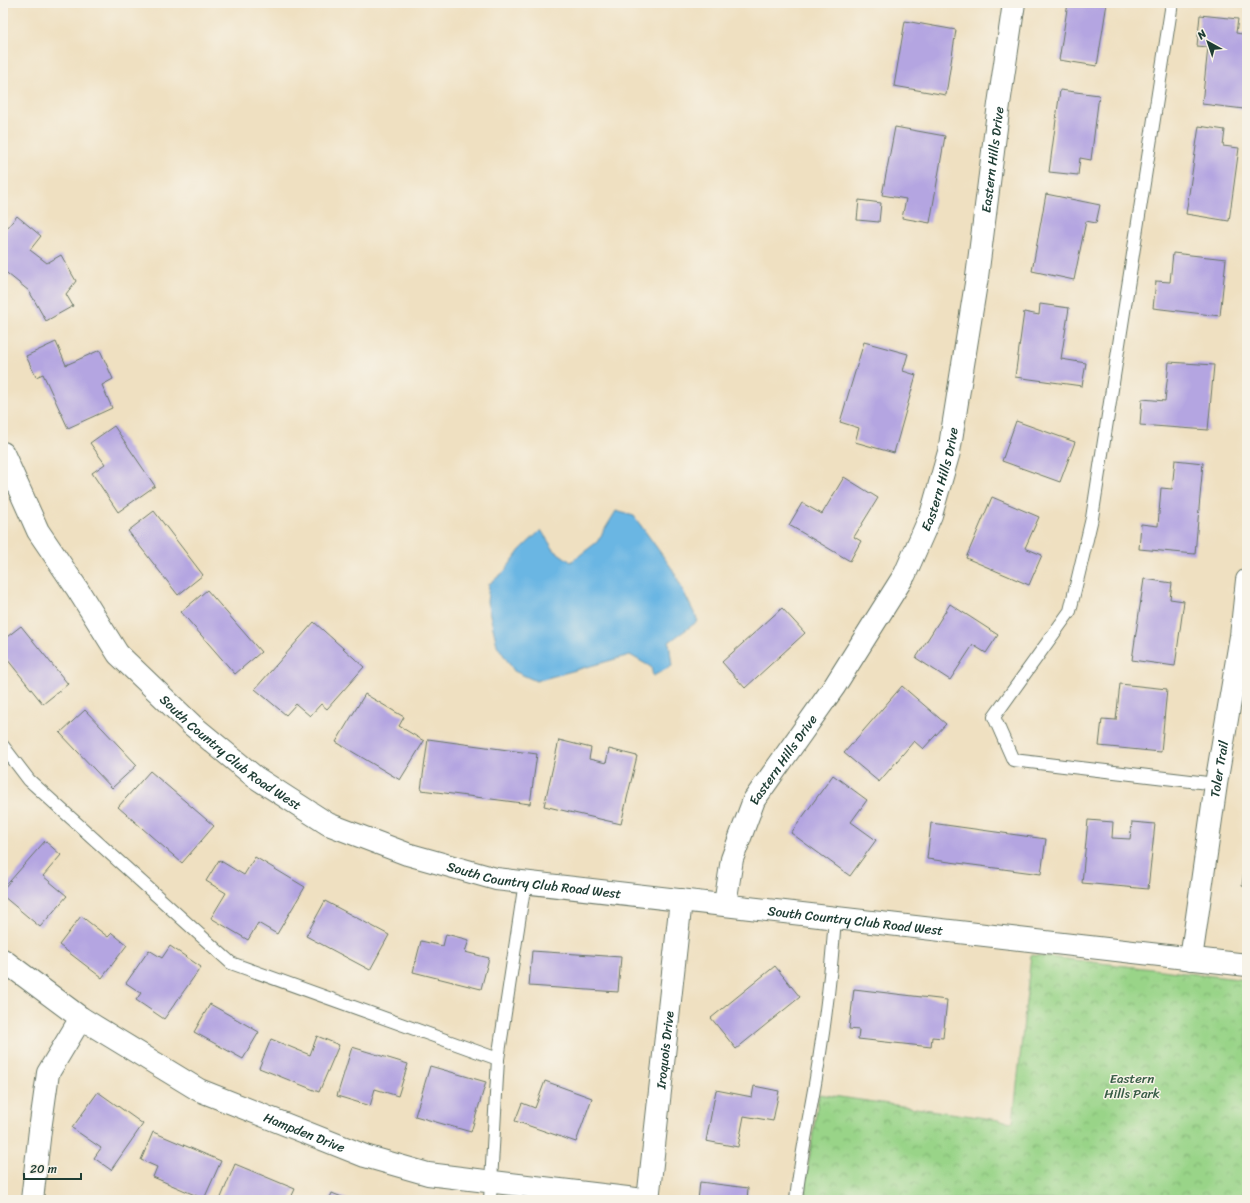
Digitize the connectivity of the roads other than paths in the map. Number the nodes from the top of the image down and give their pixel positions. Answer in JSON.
{"nodes":[{"id":1,"x":1014,"y":3,"type":"edge"},
{"id":2,"x":1172,"y":3,"type":"edge"},
{"id":3,"x":3,"y":453,"type":"edge"},
{"id":4,"x":1247,"y":580,"type":"edge"},
{"id":5,"x":1244,"y":636,"type":"edge"},
{"id":6,"x":3,"y":746,"type":"edge"},
{"id":7,"x":1216,"y":784,"type":"junction"},
{"id":8,"x":525,"y":882,"type":"junction"},
{"id":9,"x":681,"y":900,"type":"junction"},
{"id":10,"x":725,"y":904,"type":"junction"},
{"id":11,"x":835,"y":917,"type":"junction"},
{"id":12,"x":1191,"y":959,"type":"junction"},
{"id":13,"x":3,"y":960,"type":"edge"},
{"id":14,"x":1247,"y":965,"type":"edge"},
{"id":15,"x":81,"y":1018,"type":"junction"},
{"id":16,"x":498,"y":1059,"type":"junction"},
{"id":17,"x":491,"y":1191,"type":"edge"},
{"id":18,"x":32,"y":1200,"type":"edge"},
{"id":19,"x":644,"y":1200,"type":"edge"},
{"id":20,"x":648,"y":1200,"type":"edge"},
{"id":21,"x":796,"y":1200,"type":"edge"}],
"edges":[{"from":1,"to":10,"type":"street","name":"Eastern Hills Drive"},
{"from":2,"to":7,"type":"lane"},
{"from":3,"to":8,"type":"street","name":"South Country Club Road West"},
{"from":4,"to":5,"type":"street","name":"Toler Trail"},
{"from":5,"to":7,"type":"street","name":"Toler Trail"},
{"from":6,"to":16,"type":"lane"},
{"from":7,"to":12,"type":"street","name":"Toler Trail"},
{"from":8,"to":9,"type":"street","name":"South Country Club Road West"},
{"from":8,"to":16,"type":"lane"},
{"from":9,"to":10,"type":"street","name":"South Country Club Road West"},
{"from":9,"to":20,"type":"street","name":"Iroquois Drive"},
{"from":10,"to":11,"type":"street","name":"South Country Club Road West"},
{"from":11,"to":12,"type":"street","name":"South Country Club Road West"},
{"from":11,"to":21,"type":"lane"},
{"from":12,"to":14,"type":"street","name":"South Country Club Road West"},
{"from":13,"to":15,"type":"street","name":"Hampden Drive"},
{"from":15,"to":17,"type":"street","name":"Hampden Drive"},
{"from":15,"to":18,"type":"street"},
{"from":16,"to":17,"type":"lane"},
{"from":17,"to":19,"type":"street","name":"Hampden Drive"}]}
